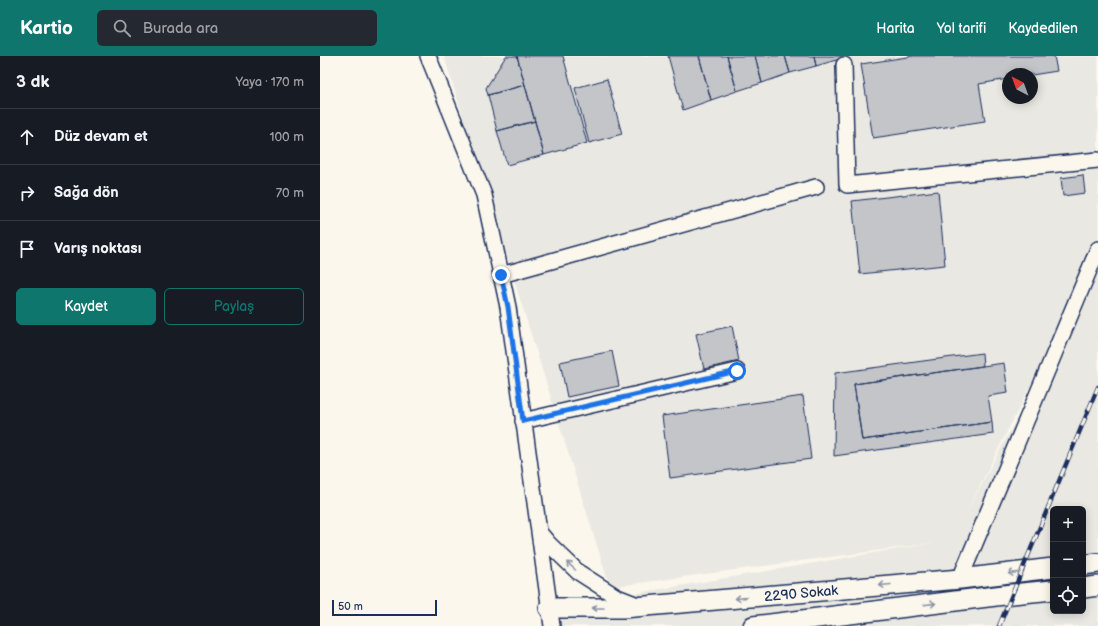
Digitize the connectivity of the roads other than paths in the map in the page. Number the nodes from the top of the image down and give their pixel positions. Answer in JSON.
{"nodes":[{"id":1,"x":428,"y":56,"type":"edge"},
{"id":2,"x":844,"y":65,"type":"dead end"},
{"id":3,"x":1098,"y":160,"type":"edge"},
{"id":4,"x":816,"y":187,"type":"dead end"},
{"id":5,"x":1098,"y":249,"type":"edge"},
{"id":6,"x":501,"y":275,"type":"junction"},
{"id":7,"x":737,"y":371,"type":"dead end"},
{"id":8,"x":523,"y":421,"type":"junction"},
{"id":9,"x":539,"y":532,"type":"junction"},
{"id":10,"x":1098,"y":563,"type":"edge"},
{"id":11,"x":1086,"y":565,"type":"edge"},
{"id":12,"x":1050,"y":568,"type":"edge"},
{"id":13,"x":960,"y":578,"type":"junction"},
{"id":14,"x":1098,"y":586,"type":"edge"},
{"id":15,"x":1086,"y":588,"type":"edge"},
{"id":16,"x":1050,"y":590,"type":"edge"},
{"id":17,"x":641,"y":606,"type":"junction"},
{"id":18,"x":550,"y":617,"type":"edge"},
{"id":19,"x":753,"y":626,"type":"edge"}],
"edges":[{"from":1,"to":6,"type":"street"},
{"from":2,"to":3,"type":"street"},
{"from":4,"to":6,"type":"street"},
{"from":5,"to":13,"type":"street"},
{"from":6,"to":8,"type":"street"},
{"from":7,"to":8,"type":"street"},
{"from":8,"to":9,"type":"street"},
{"from":17,"to":9,"type":"street","one_way":true},
{"from":9,"to":18,"type":"street"},
{"from":10,"to":11,"type":"main road"},
{"from":12,"to":13,"type":"main road","name":"2290 Sokak","one_way":true},
{"from":13,"to":17,"type":"main road","name":"2290 Sokak","one_way":true},
{"from":14,"to":15,"type":"main road"},
{"from":19,"to":16,"type":"main road","name":"2290 Sokak","one_way":true},
{"from":17,"to":18,"type":"main road","name":"2290 Sokak","one_way":true}]}
